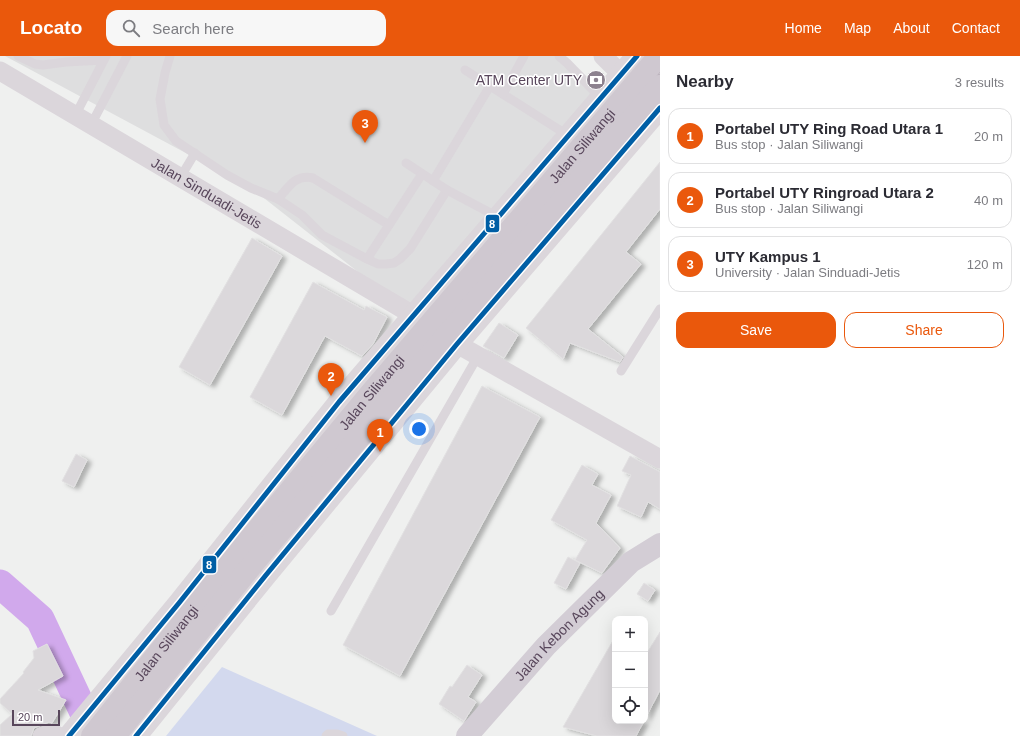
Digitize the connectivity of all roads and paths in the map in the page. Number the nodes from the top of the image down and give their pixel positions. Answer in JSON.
{"nodes":[{"id":1,"x":18,"y":56,"type":"edge"},
{"id":2,"x":127,"y":56,"type":"edge"},
{"id":3,"x":170,"y":56,"type":"edge"},
{"id":4,"x":524,"y":56,"type":"edge"},
{"id":5,"x":559,"y":56,"type":"edge"},
{"id":6,"x":603,"y":56,"type":"edge"},
{"id":7,"x":637,"y":56,"type":"edge"},
{"id":8,"x":659,"y":56,"type":"edge"},
{"id":9,"x":105,"y":58,"type":"edge"},
{"id":10,"x":465,"y":70,"type":"dead end"},
{"id":11,"x":0,"y":71,"type":"edge"},
{"id":12,"x":621,"y":74,"type":"junction"},
{"id":13,"x":490,"y":86,"type":"junction"},
{"id":14,"x":660,"y":86,"type":"edge"},
{"id":15,"x":503,"y":94,"type":"junction"},
{"id":16,"x":601,"y":98,"type":"junction"},
{"id":17,"x":660,"y":108,"type":"edge"},
{"id":18,"x":75,"y":116,"type":"junction"},
{"id":19,"x":91,"y":125,"type":"junction"},
{"id":20,"x":569,"y":136,"type":"junction"},
{"id":21,"x":195,"y":153,"type":"junction"},
{"id":22,"x":406,"y":163,"type":"dead end"},
{"id":23,"x":422,"y":174,"type":"junction"},
{"id":24,"x":180,"y":178,"type":"junction"},
{"id":25,"x":433,"y":181,"type":"junction"},
{"id":26,"x":447,"y":190,"type":"junction"},
{"id":27,"x":278,"y":199,"type":"junction"},
{"id":28,"x":499,"y":217,"type":"junction"},
{"id":29,"x":389,"y":225,"type":"junction"},
{"id":30,"x":367,"y":260,"type":"junction"},
{"id":31,"x":660,"y":309,"type":"edge"},
{"id":32,"x":413,"y":315,"type":"junction"},
{"id":33,"x":458,"y":344,"type":"junction"},
{"id":34,"x":478,"y":356,"type":"junction"},
{"id":35,"x":620,"y":371,"type":"dead end"},
{"id":36,"x":660,"y":459,"type":"edge"},
{"id":37,"x":267,"y":518,"type":"junction"},
{"id":38,"x":233,"y":535,"type":"junction"},
{"id":39,"x":660,"y":544,"type":"edge"},
{"id":40,"x":259,"y":570,"type":"junction"},
{"id":41,"x":219,"y":577,"type":"junction"},
{"id":42,"x":331,"y":611,"type":"dead end"},
{"id":43,"x":198,"y":619,"type":"junction"},
{"id":44,"x":42,"y":736,"type":"edge"},
{"id":45,"x":58,"y":736,"type":"edge"},
{"id":46,"x":69,"y":736,"type":"edge"},
{"id":47,"x":92,"y":736,"type":"edge"},
{"id":48,"x":115,"y":736,"type":"edge"},
{"id":49,"x":136,"y":736,"type":"edge"},
{"id":50,"x":326,"y":736,"type":"edge"},
{"id":51,"x":343,"y":736,"type":"edge"},
{"id":52,"x":467,"y":736,"type":"edge"}],
"edges":[{"from":1,"to":9,"type":"lane"},
{"from":2,"to":19,"type":"lane"},
{"from":3,"to":21,"type":"lane"},
{"from":4,"to":15,"type":"lane"},
{"from":5,"to":16,"type":"lane"},
{"from":6,"to":12,"type":"street"},
{"from":7,"to":12,"type":"street"},
{"from":8,"to":37,"type":"highway","name":"Jalan Siliwangi"},
{"from":9,"to":18,"type":"lane"},
{"from":10,"to":13,"type":"lane"},
{"from":11,"to":18,"type":"street","name":"Jalan Sinduadi-Jetis"},
{"from":12,"to":16,"type":"street"},
{"from":13,"to":15,"type":"lane"},
{"from":13,"to":25,"type":"lane"},
{"from":14,"to":40,"type":"highway","name":"Jalan Siliwangi"},
{"from":15,"to":20,"type":"lane"},
{"from":16,"to":20,"type":"street"},
{"from":17,"to":33,"type":"street"},
{"from":18,"to":19,"type":"street","name":"Jalan Sinduadi-Jetis"},
{"from":19,"to":24,"type":"street","name":"Jalan Sinduadi-Jetis"},
{"from":20,"to":28,"type":"street"},
{"from":21,"to":24,"type":"lane"},
{"from":21,"to":27,"type":"lane"},
{"from":22,"to":23,"type":"lane"},
{"from":23,"to":25,"type":"lane"},
{"from":23,"to":29,"type":"lane"},
{"from":24,"to":32,"type":"street","name":"Jalan Sinduadi-Jetis"},
{"from":25,"to":26,"type":"lane"},
{"from":26,"to":28,"type":"lane"},
{"from":26,"to":30,"type":"lane"},
{"from":27,"to":29,"type":"lane"},
{"from":27,"to":30,"type":"lane"},
{"from":28,"to":32,"type":"street"},
{"from":29,"to":30,"type":"lane"},
{"from":31,"to":35,"type":"lane"},
{"from":32,"to":38,"type":"street"},
{"from":33,"to":34,"type":"street"},
{"from":33,"to":40,"type":"street"},
{"from":34,"to":36,"type":"street"},
{"from":34,"to":42,"type":"lane"},
{"from":37,"to":38,"type":"highway"},
{"from":37,"to":41,"type":"highway","name":"Jalan Siliwangi"},
{"from":38,"to":41,"type":"highway"},
{"from":38,"to":43,"type":"street"},
{"from":39,"to":52,"type":"main road","name":"Jalan Kebon Agung"},
{"from":40,"to":43,"type":"highway","name":"Jalan Siliwangi"},
{"from":41,"to":43,"type":"highway","name":"Jalan Siliwangi"},
{"from":43,"to":46,"type":"street"},
{"from":43,"to":47,"type":"highway","name":"Jalan Siliwangi"},
{"from":43,"to":48,"type":"highway","name":"Jalan Siliwangi"},
{"from":43,"to":49,"type":"street"},
{"from":44,"to":45,"type":"street"},
{"from":50,"to":51,"type":"lane"}]}
